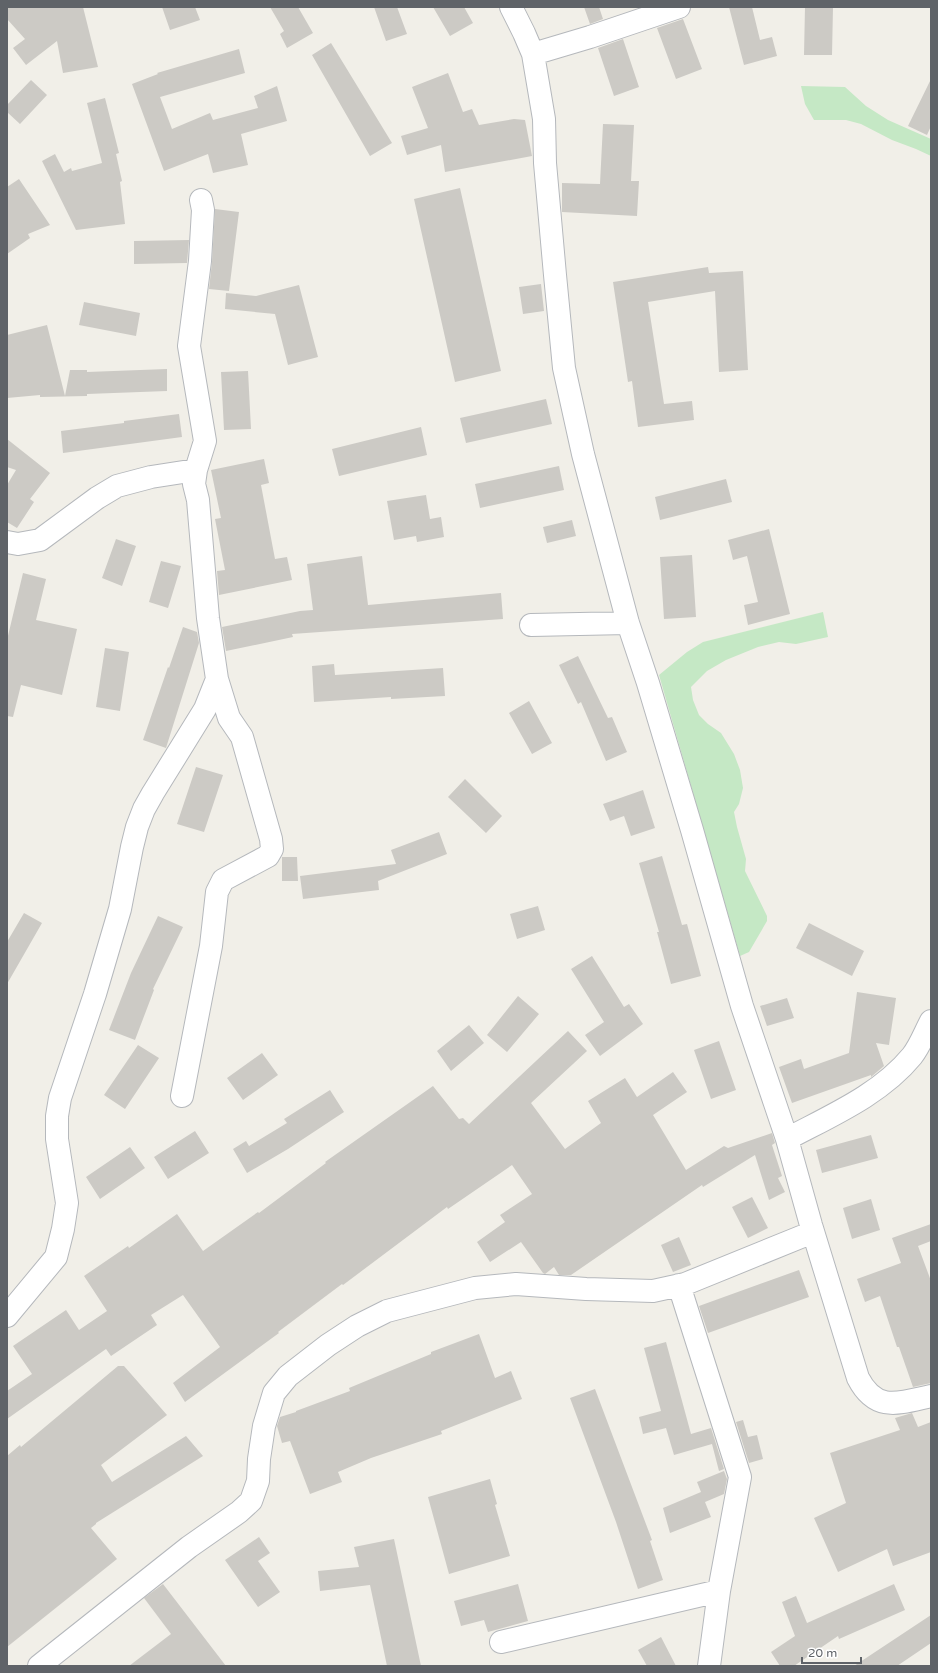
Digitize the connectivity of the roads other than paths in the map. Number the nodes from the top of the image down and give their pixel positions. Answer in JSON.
{"nodes":[{"id":1,"x":511,"y":7,"type":"edge"},
{"id":2,"x":679,"y":7,"type":"edge"},
{"id":3,"x":532,"y":54,"type":"junction"},
{"id":4,"x":201,"y":200,"type":"dead end"},
{"id":5,"x":196,"y":470,"type":"junction"},
{"id":6,"x":7,"y":542,"type":"edge"},
{"id":7,"x":628,"y":623,"type":"junction"},
{"id":8,"x":531,"y":625,"type":"dead end"},
{"id":9,"x":217,"y":679,"type":"junction"},
{"id":10,"x":931,"y":1021,"type":"edge"},
{"id":11,"x":182,"y":1096,"type":"dead end"},
{"id":12,"x":787,"y":1139,"type":"junction"},
{"id":13,"x":813,"y":1232,"type":"junction"},
{"id":14,"x":679,"y":1285,"type":"junction"},
{"id":15,"x":7,"y":1316,"type":"edge"},
{"id":16,"x":931,"y":1396,"type":"edge"},
{"id":17,"x":719,"y":1591,"type":"junction"},
{"id":18,"x":501,"y":1642,"type":"dead end"},
{"id":19,"x":39,"y":1666,"type":"edge"},
{"id":20,"x":709,"y":1666,"type":"edge"}],
"edges":[{"from":1,"to":3,"type":"street"},
{"from":2,"to":3,"type":"street"},
{"from":3,"to":7,"type":"street"},
{"from":4,"to":5,"type":"street"},
{"from":5,"to":6,"type":"street"},
{"from":5,"to":9,"type":"street"},
{"from":7,"to":8,"type":"street"},
{"from":7,"to":12,"type":"street"},
{"from":9,"to":11,"type":"street"},
{"from":9,"to":15,"type":"street"},
{"from":10,"to":12,"type":"street"},
{"from":12,"to":13,"type":"street"},
{"from":13,"to":14,"type":"street"},
{"from":13,"to":16,"type":"street"},
{"from":14,"to":17,"type":"street"},
{"from":14,"to":19,"type":"street"},
{"from":17,"to":18,"type":"street"},
{"from":17,"to":20,"type":"street"}]}
